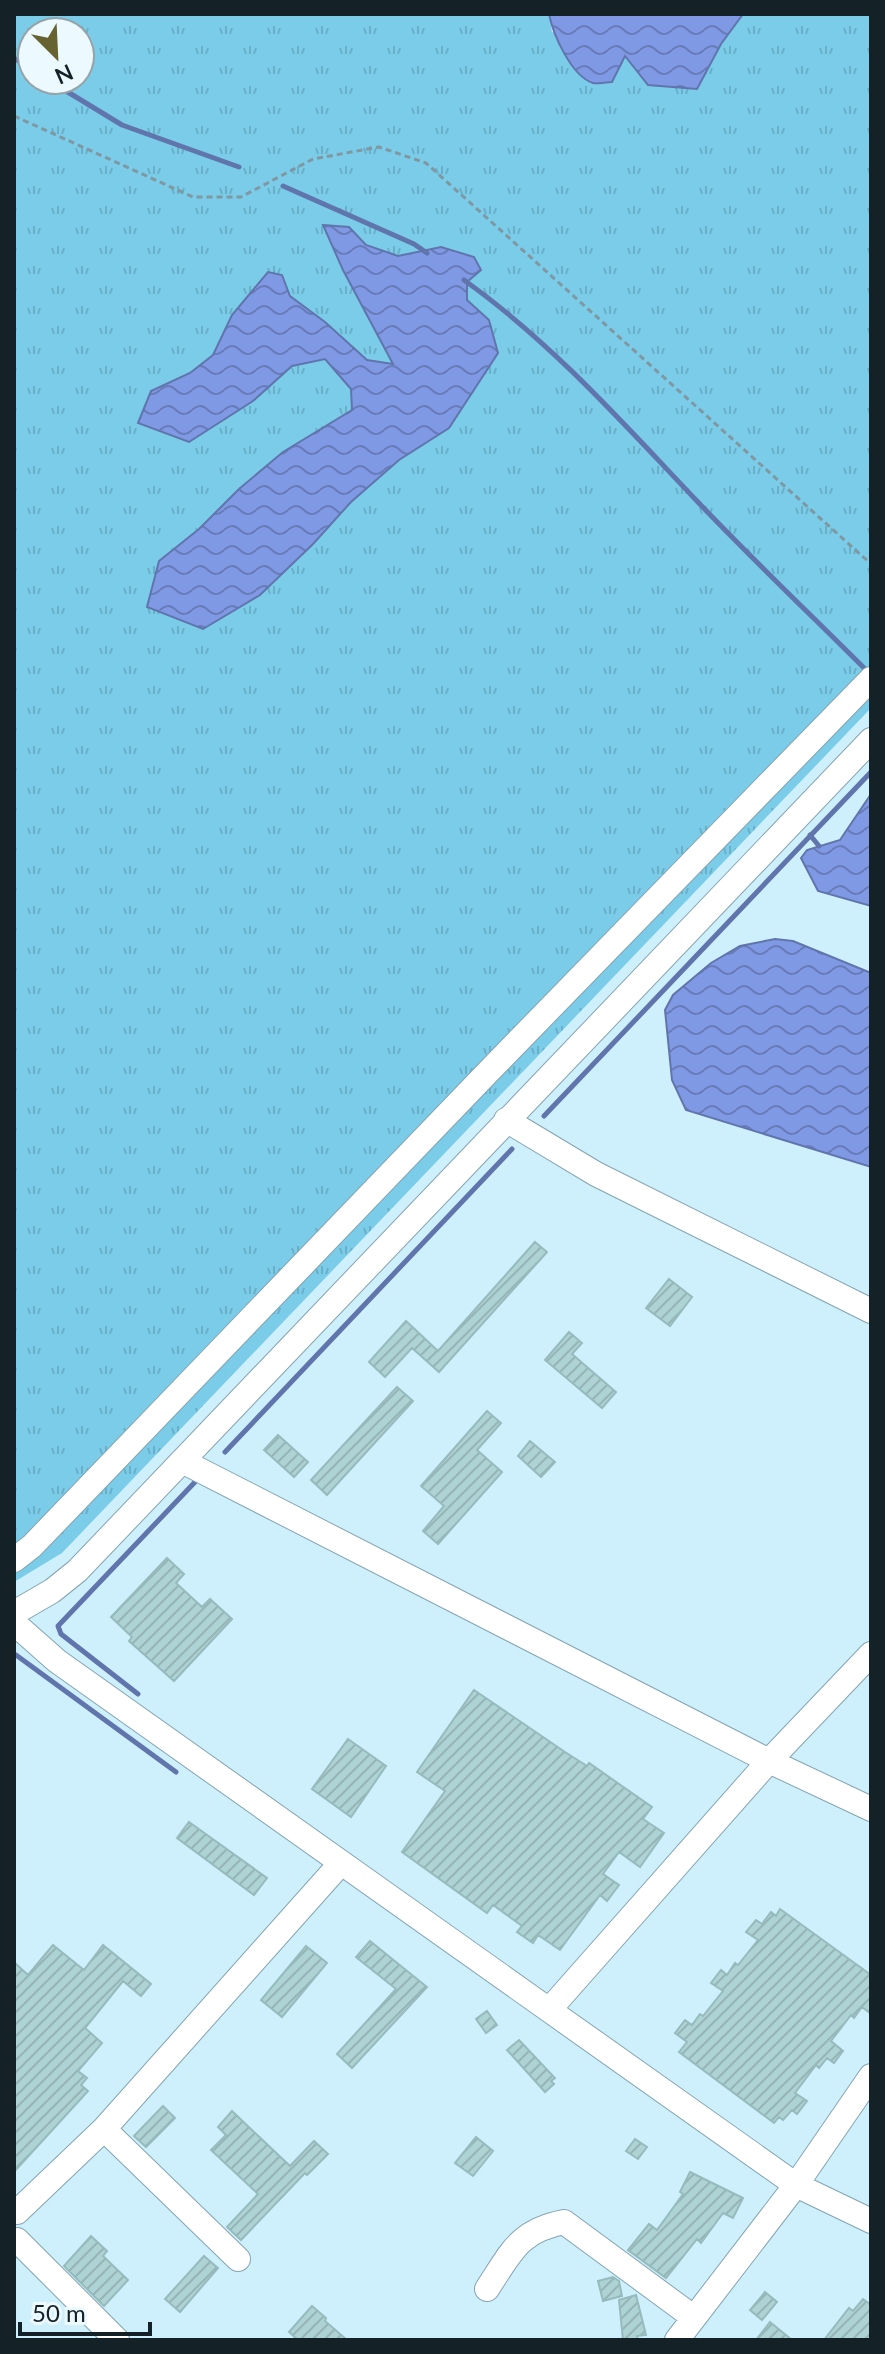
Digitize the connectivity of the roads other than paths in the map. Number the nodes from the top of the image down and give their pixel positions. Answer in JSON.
{"nodes":[{"id":1,"x":871,"y":679,"type":"edge"},
{"id":2,"x":871,"y":740,"type":"edge"},
{"id":3,"x":506,"y":1120,"type":"junction"},
{"id":4,"x":871,"y":1311,"type":"edge"},
{"id":5,"x":182,"y":1461,"type":"junction"},
{"id":6,"x":14,"y":1560,"type":"edge"},
{"id":7,"x":14,"y":1613,"type":"edge"},
{"id":8,"x":14,"y":1623,"type":"edge"},
{"id":9,"x":871,"y":1654,"type":"edge"},
{"id":10,"x":769,"y":1761,"type":"junction"},
{"id":11,"x":871,"y":1809,"type":"edge"},
{"id":12,"x":341,"y":1863,"type":"junction"},
{"id":13,"x":549,"y":2010,"type":"junction"},
{"id":14,"x":871,"y":2076,"type":"edge"},
{"id":15,"x":104,"y":2129,"type":"junction"},
{"id":16,"x":796,"y":2185,"type":"junction"},
{"id":17,"x":15,"y":2212,"type":"edge"},
{"id":18,"x":871,"y":2221,"type":"edge"},
{"id":19,"x":16,"y":2241,"type":"edge"},
{"id":20,"x":238,"y":2259,"type":"dead end"},
{"id":21,"x":487,"y":2289,"type":"dead end"},
{"id":22,"x":693,"y":2317,"type":"junction"},
{"id":23,"x":117,"y":2340,"type":"edge"},
{"id":24,"x":677,"y":2340,"type":"edge"}],
"edges":[{"from":1,"to":6,"type":"lane"},
{"from":2,"to":3,"type":"lane"},
{"from":3,"to":4,"type":"lane"},
{"from":3,"to":5,"type":"lane"},
{"from":5,"to":7,"type":"lane"},
{"from":5,"to":10,"type":"lane"},
{"from":8,"to":12,"type":"lane"},
{"from":9,"to":10,"type":"lane"},
{"from":10,"to":11,"type":"lane"},
{"from":10,"to":13,"type":"lane"},
{"from":12,"to":13,"type":"lane"},
{"from":12,"to":15,"type":"lane"},
{"from":13,"to":16,"type":"lane"},
{"from":14,"to":16,"type":"lane"},
{"from":15,"to":17,"type":"lane"},
{"from":15,"to":20,"type":"lane"},
{"from":16,"to":18,"type":"lane"},
{"from":16,"to":22,"type":"lane"},
{"from":17,"to":19,"type":"lane"},
{"from":19,"to":23,"type":"lane"},
{"from":21,"to":22,"type":"lane"},
{"from":22,"to":24,"type":"lane"}]}
